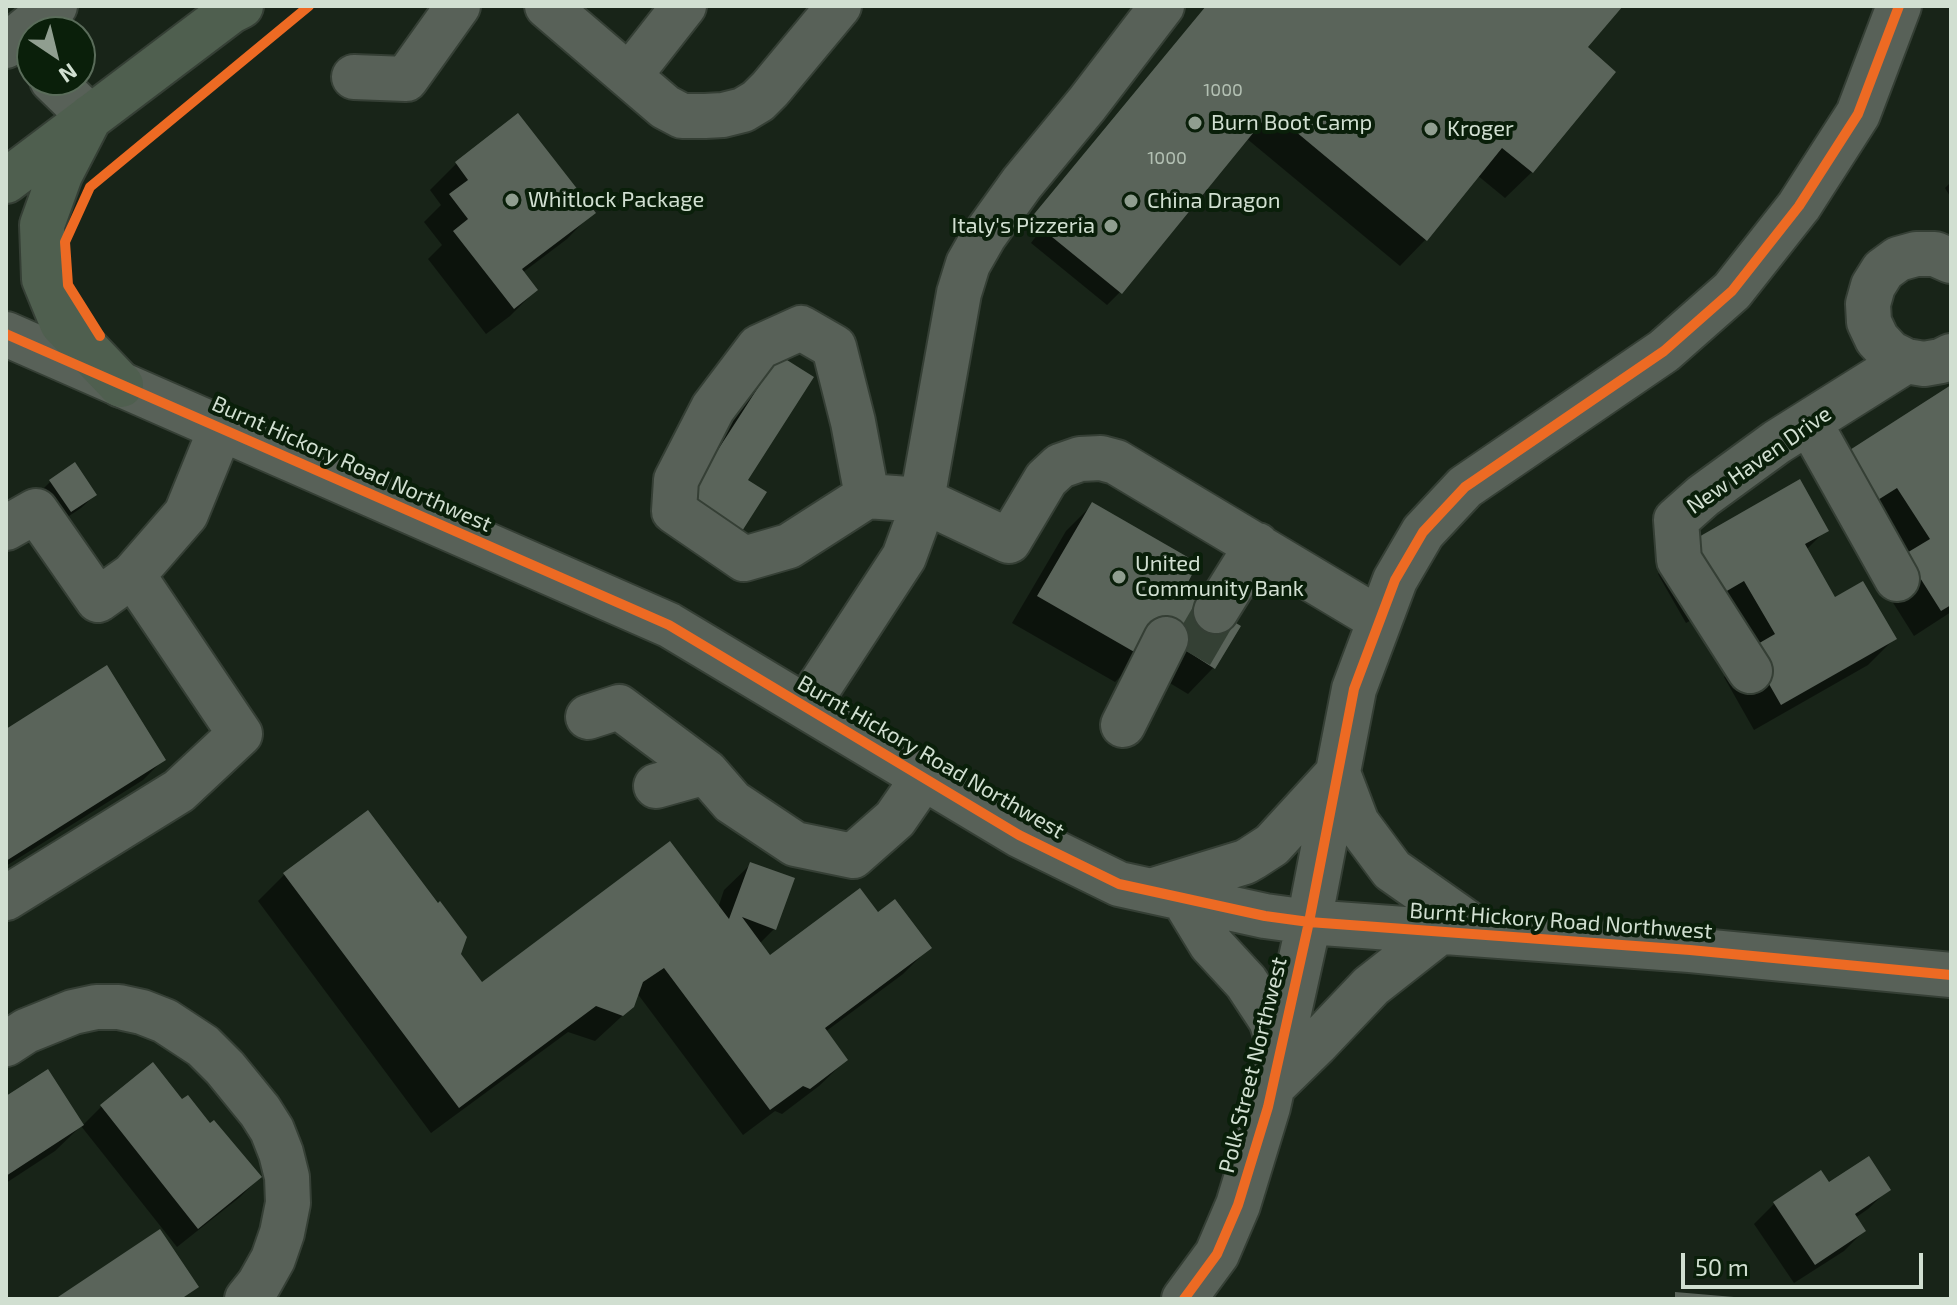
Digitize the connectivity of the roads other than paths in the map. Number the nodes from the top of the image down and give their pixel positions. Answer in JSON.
{"nodes":[{"id":1,"x":458,"y":6,"type":"edge"},
{"id":2,"x":547,"y":6,"type":"edge"},
{"id":3,"x":684,"y":6,"type":"edge"},
{"id":4,"x":839,"y":6,"type":"edge"},
{"id":5,"x":1899,"y":6,"type":"edge"},
{"id":6,"x":234,"y":7,"type":"edge"},
{"id":7,"x":1143,"y":13,"type":"edge"},
{"id":8,"x":629,"y":76,"type":"junction"},
{"id":9,"x":354,"y":77,"type":"dead end"},
{"id":10,"x":68,"y":96,"type":"edge"},
{"id":11,"x":90,"y":117,"type":"junction"},
{"id":12,"x":6,"y":181,"type":"edge"},
{"id":13,"x":1951,"y":261,"type":"edge"},
{"id":14,"x":6,"y":334,"type":"edge"},
{"id":15,"x":1951,"y":356,"type":"edge"},
{"id":16,"x":1906,"y":361,"type":"junction"},
{"id":17,"x":121,"y":385,"type":"junction"},
{"id":18,"x":1809,"y":422,"type":"junction"},
{"id":19,"x":221,"y":428,"type":"junction"},
{"id":20,"x":867,"y":496,"type":"junction"},
{"id":21,"x":922,"y":500,"type":"junction"},
{"id":22,"x":6,"y":528,"type":"edge"},
{"id":23,"x":1245,"y":538,"type":"junction"},
{"id":24,"x":133,"y":575,"type":"junction"},
{"id":25,"x":1897,"y":579,"type":"dead end"},
{"id":26,"x":1205,"y":604,"type":"tunnel mouth"},
{"id":27,"x":1380,"y":620,"type":"junction"},
{"id":28,"x":1179,"y":647,"type":"tunnel mouth"},
{"id":29,"x":1750,"y":671,"type":"dead end"},
{"id":30,"x":806,"y":707,"type":"junction"},
{"id":31,"x":588,"y":717,"type":"dead end"},
{"id":32,"x":1132,"y":729,"type":"dead end"},
{"id":33,"x":706,"y":772,"type":"junction"},
{"id":34,"x":1338,"y":773,"type":"junction"},
{"id":35,"x":924,"y":777,"type":"junction"},
{"id":36,"x":656,"y":786,"type":"dead end"},
{"id":37,"x":1168,"y":894,"type":"junction"},
{"id":38,"x":6,"y":898,"type":"edge"},
{"id":39,"x":1309,"y":922,"type":"junction"},
{"id":40,"x":1462,"y":933,"type":"junction"},
{"id":41,"x":1951,"y":975,"type":"edge"},
{"id":42,"x":6,"y":1044,"type":"edge"},
{"id":43,"x":1277,"y":1068,"type":"junction"},
{"id":44,"x":247,"y":1299,"type":"edge"},
{"id":45,"x":1184,"y":1299,"type":"edge"}],
"edges":[{"from":1,"to":9,"type":"street"},
{"from":2,"to":8,"type":"street"},
{"from":3,"to":8,"type":"street"},
{"from":4,"to":8,"type":"street"},
{"from":5,"to":27,"type":"street","name":"Polk Street Northwest"},
{"from":6,"to":11,"type":"highway"},
{"from":7,"to":21,"type":"street"},
{"from":10,"to":11,"type":"street"},
{"from":11,"to":12,"type":"highway"},
{"from":11,"to":17,"type":"highway"},
{"from":13,"to":16,"type":"street"},
{"from":14,"to":17,"type":"street","name":"Burnt Hickory Road Northwest"},
{"from":15,"to":16,"type":"street","name":"New Haven Drive"},
{"from":16,"to":18,"type":"street","name":"New Haven Drive"},
{"from":17,"to":19,"type":"street","name":"Burnt Hickory Road Northwest"},
{"from":18,"to":25,"type":"street"},
{"from":18,"to":29,"type":"street","name":"New Haven Drive"},
{"from":19,"to":24,"type":"street"},
{"from":19,"to":30,"type":"street","name":"Burnt Hickory Road Northwest"},
{"from":20,"to":20,"type":"street"},
{"from":20,"to":21,"type":"street"},
{"from":21,"to":23,"type":"street"},
{"from":21,"to":30,"type":"street"},
{"from":22,"to":24,"type":"street"},
{"from":23,"to":26,"type":"street"},
{"from":23,"to":27,"type":"street"},
{"from":24,"to":38,"type":"street"},
{"from":27,"to":34,"type":"street","name":"Polk Street Northwest"},
{"from":28,"to":32,"type":"street"},
{"from":30,"to":35,"type":"street","name":"Burnt Hickory Road Northwest"},
{"from":31,"to":33,"type":"street"},
{"from":33,"to":35,"type":"street"},
{"from":33,"to":36,"type":"street"},
{"from":34,"to":37,"type":"street"},
{"from":34,"to":39,"type":"street","name":"Polk Street Northwest"},
{"from":34,"to":40,"type":"street"},
{"from":35,"to":37,"type":"street","name":"Burnt Hickory Road Northwest"},
{"from":37,"to":39,"type":"street","name":"Burnt Hickory Road Northwest"},
{"from":37,"to":43,"type":"street"},
{"from":39,"to":40,"type":"street","name":"Burnt Hickory Road Northwest"},
{"from":39,"to":43,"type":"street","name":"Polk Street Northwest"},
{"from":40,"to":41,"type":"street","name":"Burnt Hickory Road Northwest"},
{"from":40,"to":43,"type":"street"},
{"from":42,"to":44,"type":"street"},
{"from":43,"to":45,"type":"street","name":"Polk Street Northwest"}]}
